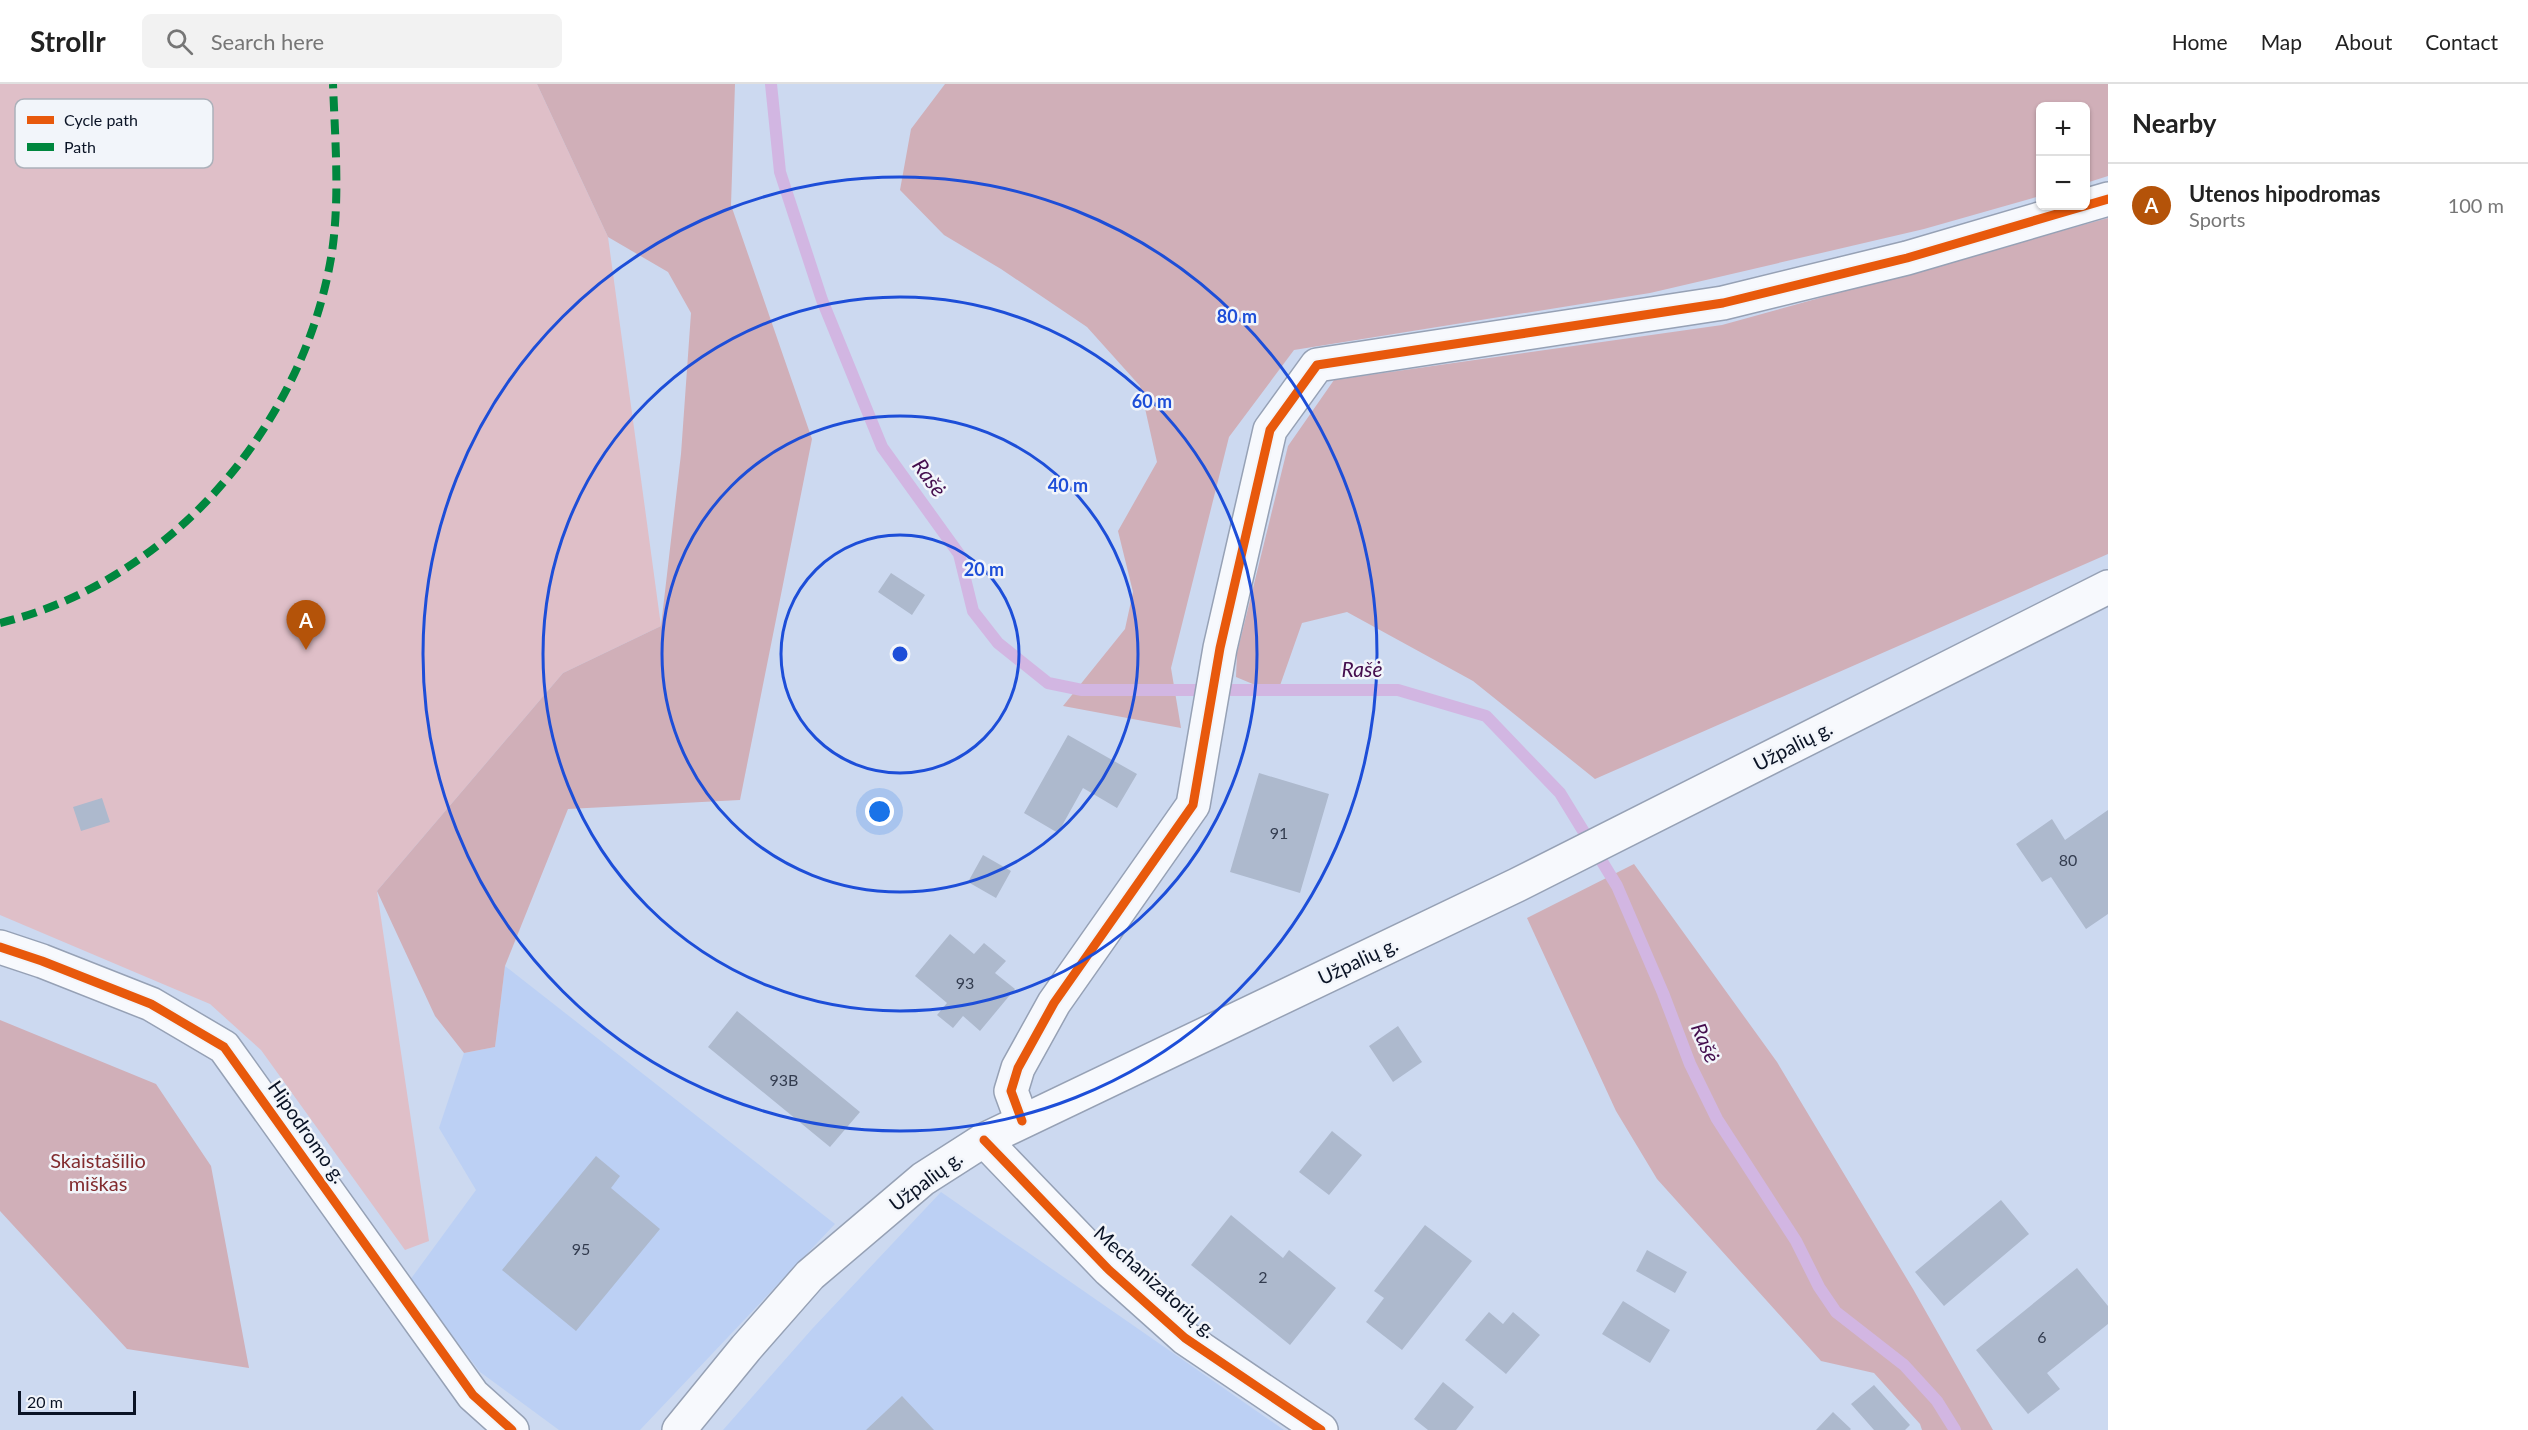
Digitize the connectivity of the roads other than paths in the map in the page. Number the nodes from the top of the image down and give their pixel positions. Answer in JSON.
{"nodes":[{"id":1,"x":2108,"y":199,"type":"edge"},
{"id":2,"x":2108,"y":587,"type":"edge"},
{"id":3,"x":0,"y":948,"type":"edge"},
{"id":4,"x":1022,"y":1121,"type":"junction"},
{"id":5,"x":984,"y":1140,"type":"junction"},
{"id":6,"x":512,"y":1430,"type":"edge"},
{"id":7,"x":679,"y":1430,"type":"edge"},
{"id":8,"x":1321,"y":1430,"type":"edge"}],
"edges":[{"from":1,"to":4,"type":"street"},
{"from":2,"to":4,"type":"street","name":"Užpalių g."},
{"from":3,"to":6,"type":"street","name":"Hipodromo g."},
{"from":4,"to":5,"type":"street","name":"Užpalių g."},
{"from":5,"to":7,"type":"street","name":"Užpalių g."},
{"from":5,"to":8,"type":"street","name":"Mechanizatorių g."}]}
